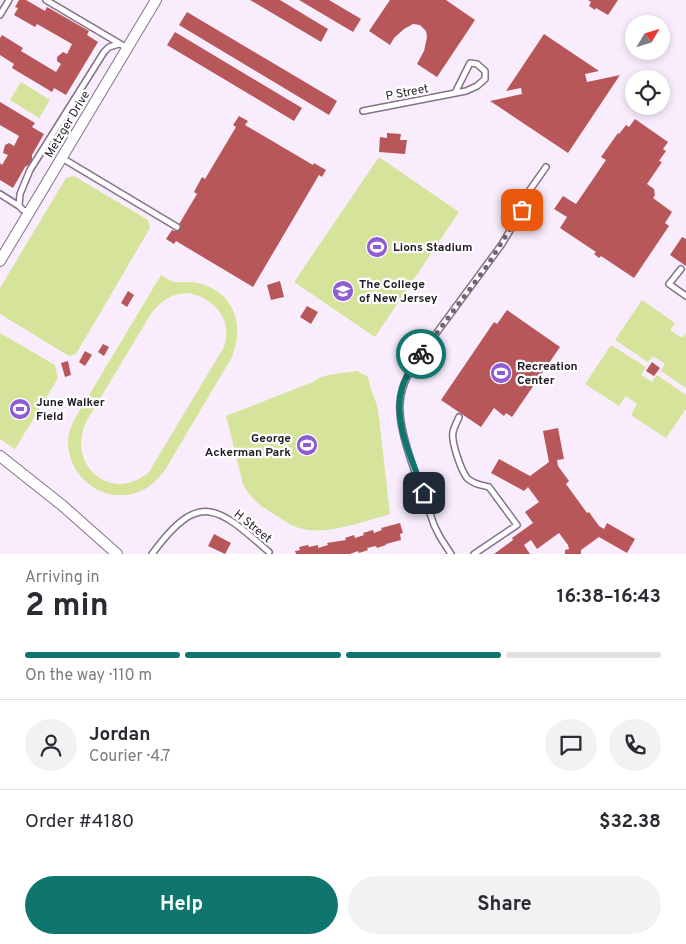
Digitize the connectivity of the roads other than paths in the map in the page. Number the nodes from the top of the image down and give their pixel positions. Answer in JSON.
{"nodes":[{"id":1,"x":9,"y":0,"type":"edge"},
{"id":2,"x":46,"y":0,"type":"edge"},
{"id":3,"x":156,"y":0,"type":"edge"},
{"id":4,"x":0,"y":15,"type":"edge"},
{"id":5,"x":123,"y":46,"type":"junction"},
{"id":6,"x":455,"y":93,"type":"junction"},
{"id":7,"x":362,"y":111,"type":"dead end"},
{"id":8,"x":62,"y":157,"type":"junction"},
{"id":9,"x":546,"y":167,"type":"dead end"},
{"id":10,"x":0,"y":194,"type":"edge"},
{"id":11,"x":19,"y":206,"type":"junction"},
{"id":12,"x":29,"y":213,"type":"junction"},
{"id":13,"x":177,"y":227,"type":"dead end"},
{"id":14,"x":0,"y":261,"type":"edge"},
{"id":15,"x":681,"y":270,"type":"dead end"},
{"id":16,"x":686,"y":296,"type":"edge"},
{"id":17,"x":459,"y":417,"type":"dead end"},
{"id":18,"x":0,"y":456,"type":"edge"},
{"id":19,"x":269,"y":552,"type":"dead end"},
{"id":20,"x":116,"y":554,"type":"edge"},
{"id":21,"x":152,"y":554,"type":"edge"},
{"id":22,"x":451,"y":554,"type":"edge"},
{"id":23,"x":474,"y":554,"type":"edge"}],
"edges":[{"from":1,"to":4,"type":"lane"},
{"from":2,"to":5,"type":"lane"},
{"from":3,"to":5,"type":"street","name":"Metzger Drive"},
{"from":5,"to":8,"type":"street","name":"Metzger Drive"},
{"from":5,"to":11,"type":"lane"},
{"from":6,"to":6,"type":"lane","name":"P Street"},
{"from":6,"to":7,"type":"lane","name":"P Street"},
{"from":8,"to":12,"type":"street","name":"Metzger Drive"},
{"from":8,"to":13,"type":"lane"},
{"from":9,"to":22,"type":"lane"},
{"from":10,"to":11,"type":"lane"},
{"from":11,"to":12,"type":"lane"},
{"from":12,"to":14,"type":"street","name":"Metzger Drive"},
{"from":15,"to":16,"type":"lane"},
{"from":17,"to":23,"type":"lane"},
{"from":18,"to":20,"type":"street"},
{"from":19,"to":21,"type":"lane","name":"H Street"}]}
